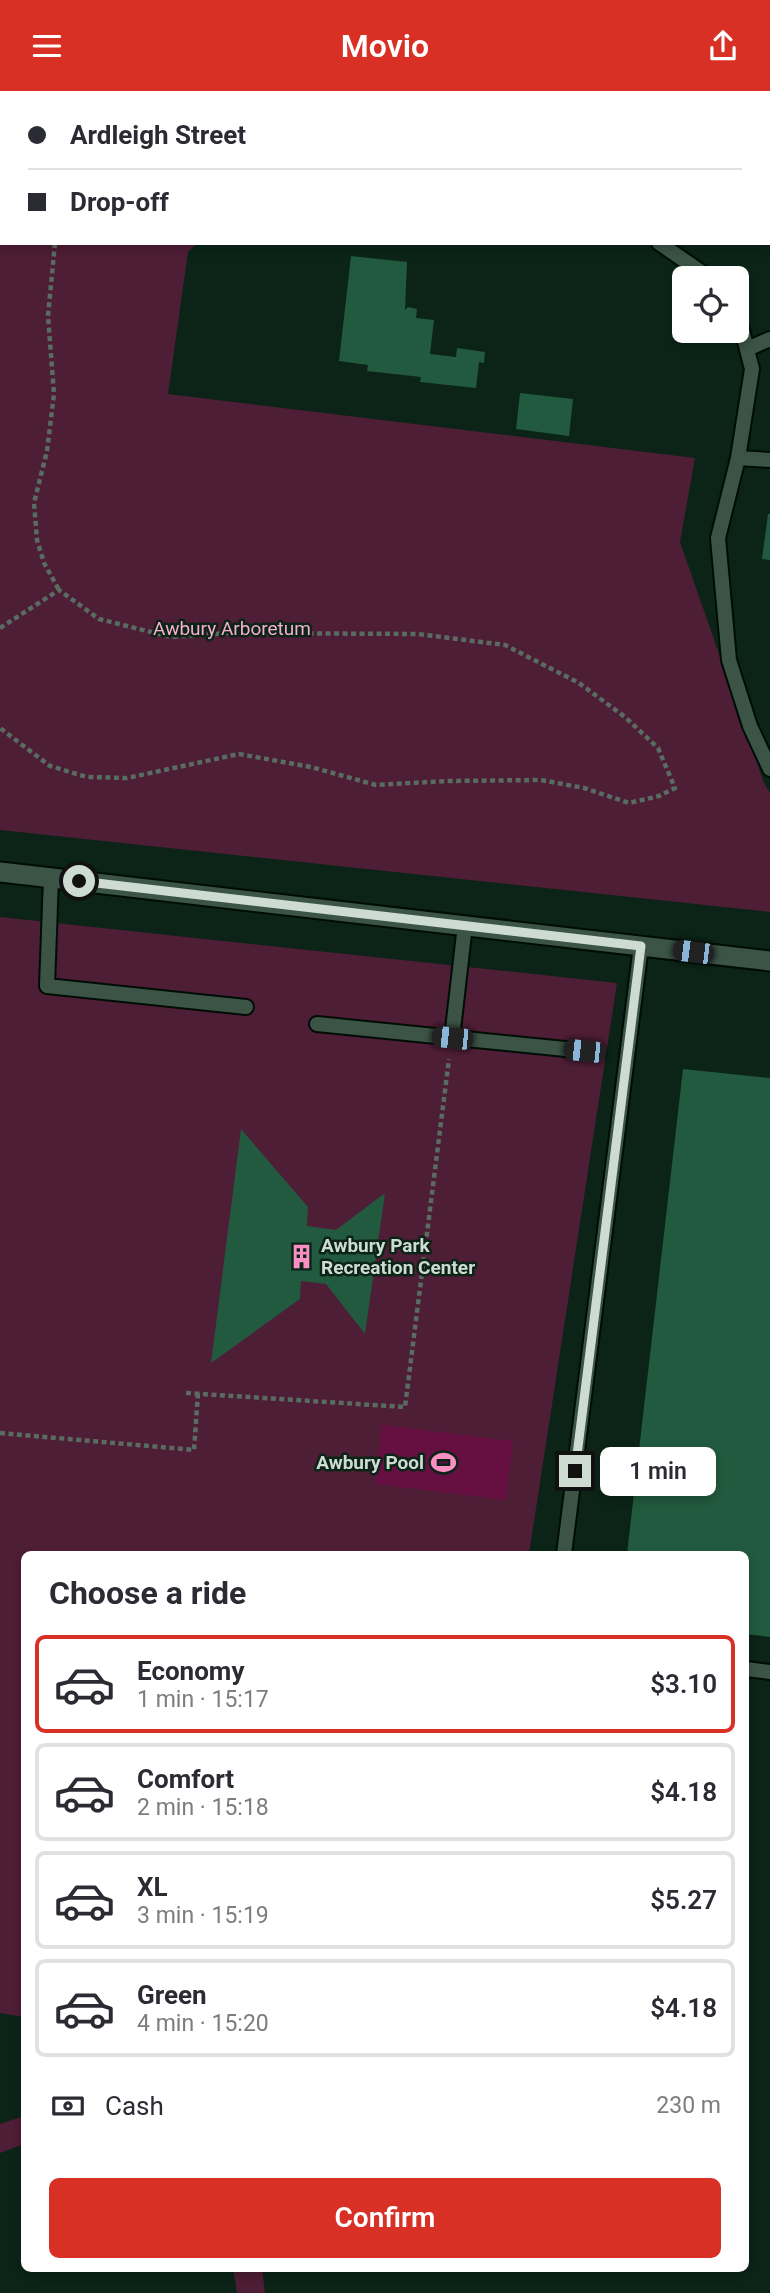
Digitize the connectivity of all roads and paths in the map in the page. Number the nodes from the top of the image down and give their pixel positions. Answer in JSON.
{"nodes":[{"id":1,"x":55,"y":245,"type":"edge"},
{"id":2,"x":662,"y":245,"type":"edge"},
{"id":3,"x":693,"y":266,"type":"edge"},
{"id":4,"x":770,"y":339,"type":"edge"},
{"id":5,"x":745,"y":343,"type":"edge"},
{"id":6,"x":747,"y":349,"type":"junction"},
{"id":7,"x":738,"y":457,"type":"junction"},
{"id":8,"x":770,"y":460,"type":"edge"},
{"id":9,"x":59,"y":590,"type":"junction"},
{"id":10,"x":0,"y":628,"type":"edge"},
{"id":11,"x":0,"y":728,"type":"edge"},
{"id":12,"x":770,"y":769,"type":"edge"},
{"id":13,"x":0,"y":872,"type":"edge"},
{"id":14,"x":51,"y":878,"type":"junction"},
{"id":15,"x":465,"y":925,"type":"junction"},
{"id":16,"x":641,"y":946,"type":"junction"},
{"id":17,"x":770,"y":961,"type":"edge"},
{"id":18,"x":246,"y":1007,"type":"dead end"},
{"id":19,"x":317,"y":1024,"type":"dead end"},
{"id":20,"x":452,"y":1038,"type":"junction"},
{"id":21,"x":584,"y":1051,"type":"dead end"},
{"id":22,"x":186,"y":1393,"type":"dead end"},
{"id":23,"x":198,"y":1393,"type":"junction"},
{"id":24,"x":0,"y":1433,"type":"edge"},
{"id":25,"x":564,"y":1551,"type":"edge"},
{"id":26,"x":749,"y":1669,"type":"edge"},
{"id":27,"x":770,"y":1672,"type":"edge"}],
"edges":[{"from":1,"to":9,"type":"path"},
{"from":2,"to":3,"type":"lane"},
{"from":4,"to":6,"type":"lane"},
{"from":5,"to":6,"type":"lane"},
{"from":6,"to":7,"type":"lane"},
{"from":7,"to":8,"type":"lane"},
{"from":7,"to":12,"type":"lane"},
{"from":9,"to":10,"type":"path"},
{"from":9,"to":11,"type":"path"},
{"from":13,"to":14,"type":"street"},
{"from":14,"to":15,"type":"street"},
{"from":14,"to":18,"type":"lane"},
{"from":15,"to":16,"type":"street"},
{"from":15,"to":20,"type":"lane"},
{"from":16,"to":17,"type":"street"},
{"from":16,"to":25,"type":"lane"},
{"from":19,"to":20,"type":"lane"},
{"from":20,"to":21,"type":"lane"},
{"from":20,"to":23,"type":"path"},
{"from":22,"to":23,"type":"path"},
{"from":23,"to":24,"type":"path"},
{"from":26,"to":27,"type":"lane"}]}
